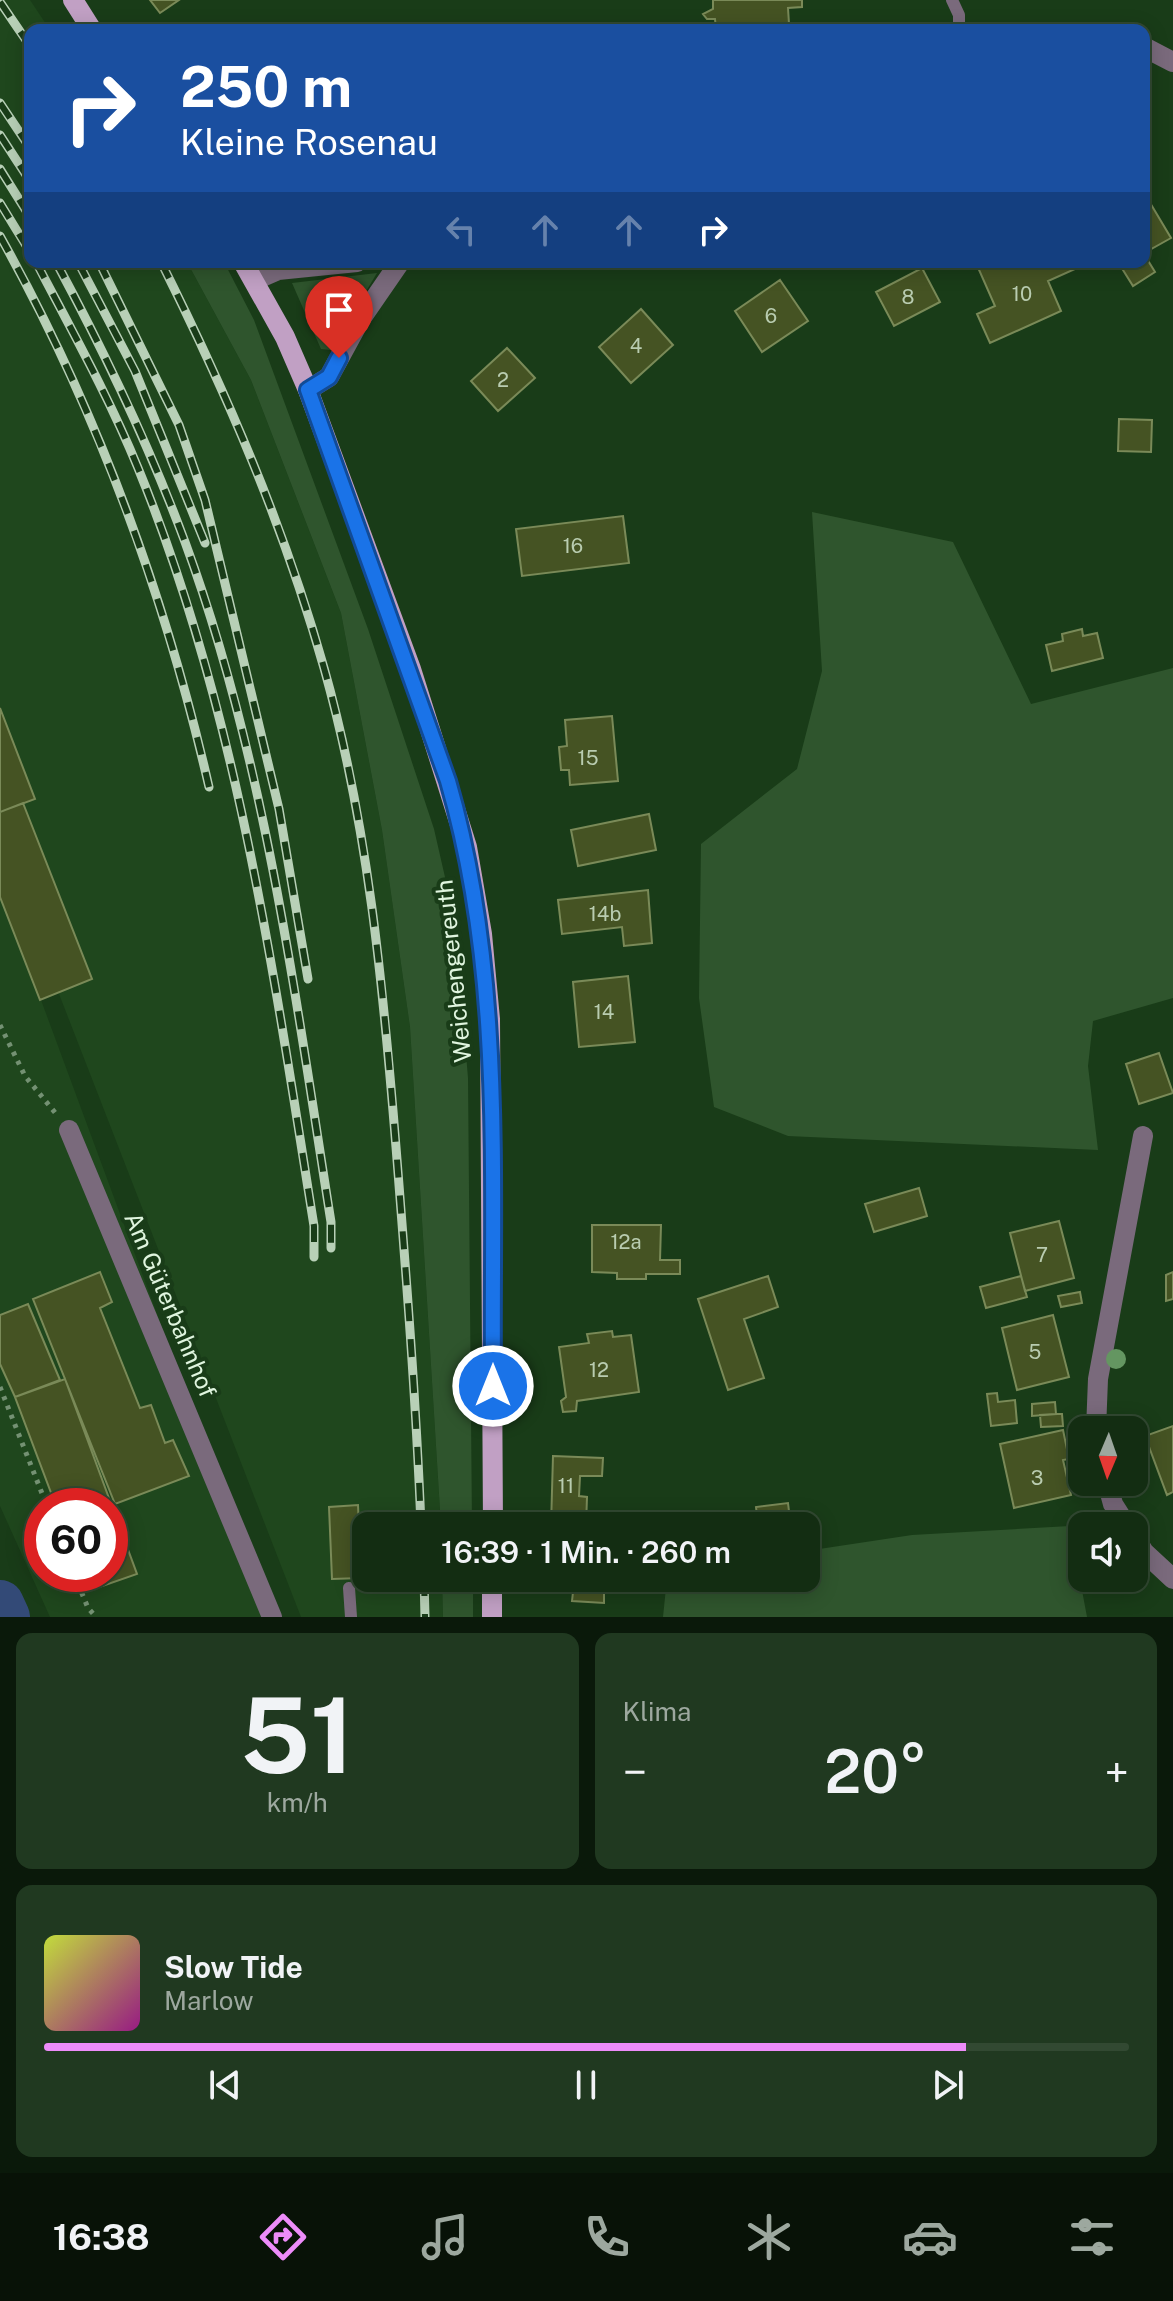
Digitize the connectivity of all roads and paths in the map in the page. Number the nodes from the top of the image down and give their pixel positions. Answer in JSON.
{"nodes":[{"id":1,"x":73,"y":0,"type":"edge"},
{"id":2,"x":952,"y":0,"type":"edge"},
{"id":3,"x":88,"y":24,"type":"edge"},
{"id":4,"x":959,"y":24,"type":"edge"},
{"id":5,"x":1150,"y":50,"type":"edge"},
{"id":6,"x":1173,"y":62,"type":"edge"},
{"id":7,"x":247,"y":268,"type":"edge"},
{"id":8,"x":298,"y":268,"type":"edge"},
{"id":9,"x":396,"y":268,"type":"edge"},
{"id":10,"x":255,"y":280,"type":"junction"},
{"id":11,"x":308,"y":390,"type":"junction"},
{"id":12,"x":0,"y":1025,"type":"edge"},
{"id":13,"x":69,"y":1130,"type":"joint"},
{"id":14,"x":1143,"y":1136,"type":"dead end"},
{"id":15,"x":0,"y":1387,"type":"edge"},
{"id":16,"x":1097,"y":1416,"type":"edge"},
{"id":17,"x":40,"y":1488,"type":"edge"},
{"id":18,"x":493,"y":1512,"type":"edge"},
{"id":19,"x":1148,"y":1556,"type":"edge"},
{"id":20,"x":1173,"y":1579,"type":"edge"},
{"id":21,"x":349,"y":1588,"type":"dead end"},
{"id":22,"x":81,"y":1592,"type":"edge"},
{"id":23,"x":492,"y":1592,"type":"edge"},
{"id":24,"x":96,"y":1617,"type":"edge"},
{"id":25,"x":272,"y":1617,"type":"edge"},
{"id":26,"x":351,"y":1617,"type":"edge"},
{"id":27,"x":492,"y":1617,"type":"edge"}],
"edges":[{"from":1,"to":3,"type":"main road"},
{"from":2,"to":4,"type":"lane"},
{"from":5,"to":6,"type":"street"},
{"from":7,"to":10,"type":"main road","name":"Weichengereuth"},
{"from":8,"to":10,"type":"street"},
{"from":9,"to":11,"type":"street"},
{"from":10,"to":11,"type":"main road","name":"Weichengereuth"},
{"from":11,"to":18,"type":"main road","name":"Weichengereuth"},
{"from":12,"to":13,"type":"path"},
{"from":13,"to":25,"type":"street","name":"Am Güterbahnhof"},
{"from":14,"to":16,"type":"street"},
{"from":15,"to":17,"type":"path"},
{"from":19,"to":20,"type":"street"},
{"from":21,"to":26,"type":"lane"},
{"from":22,"to":24,"type":"path"},
{"from":23,"to":27,"type":"main road"}]}
